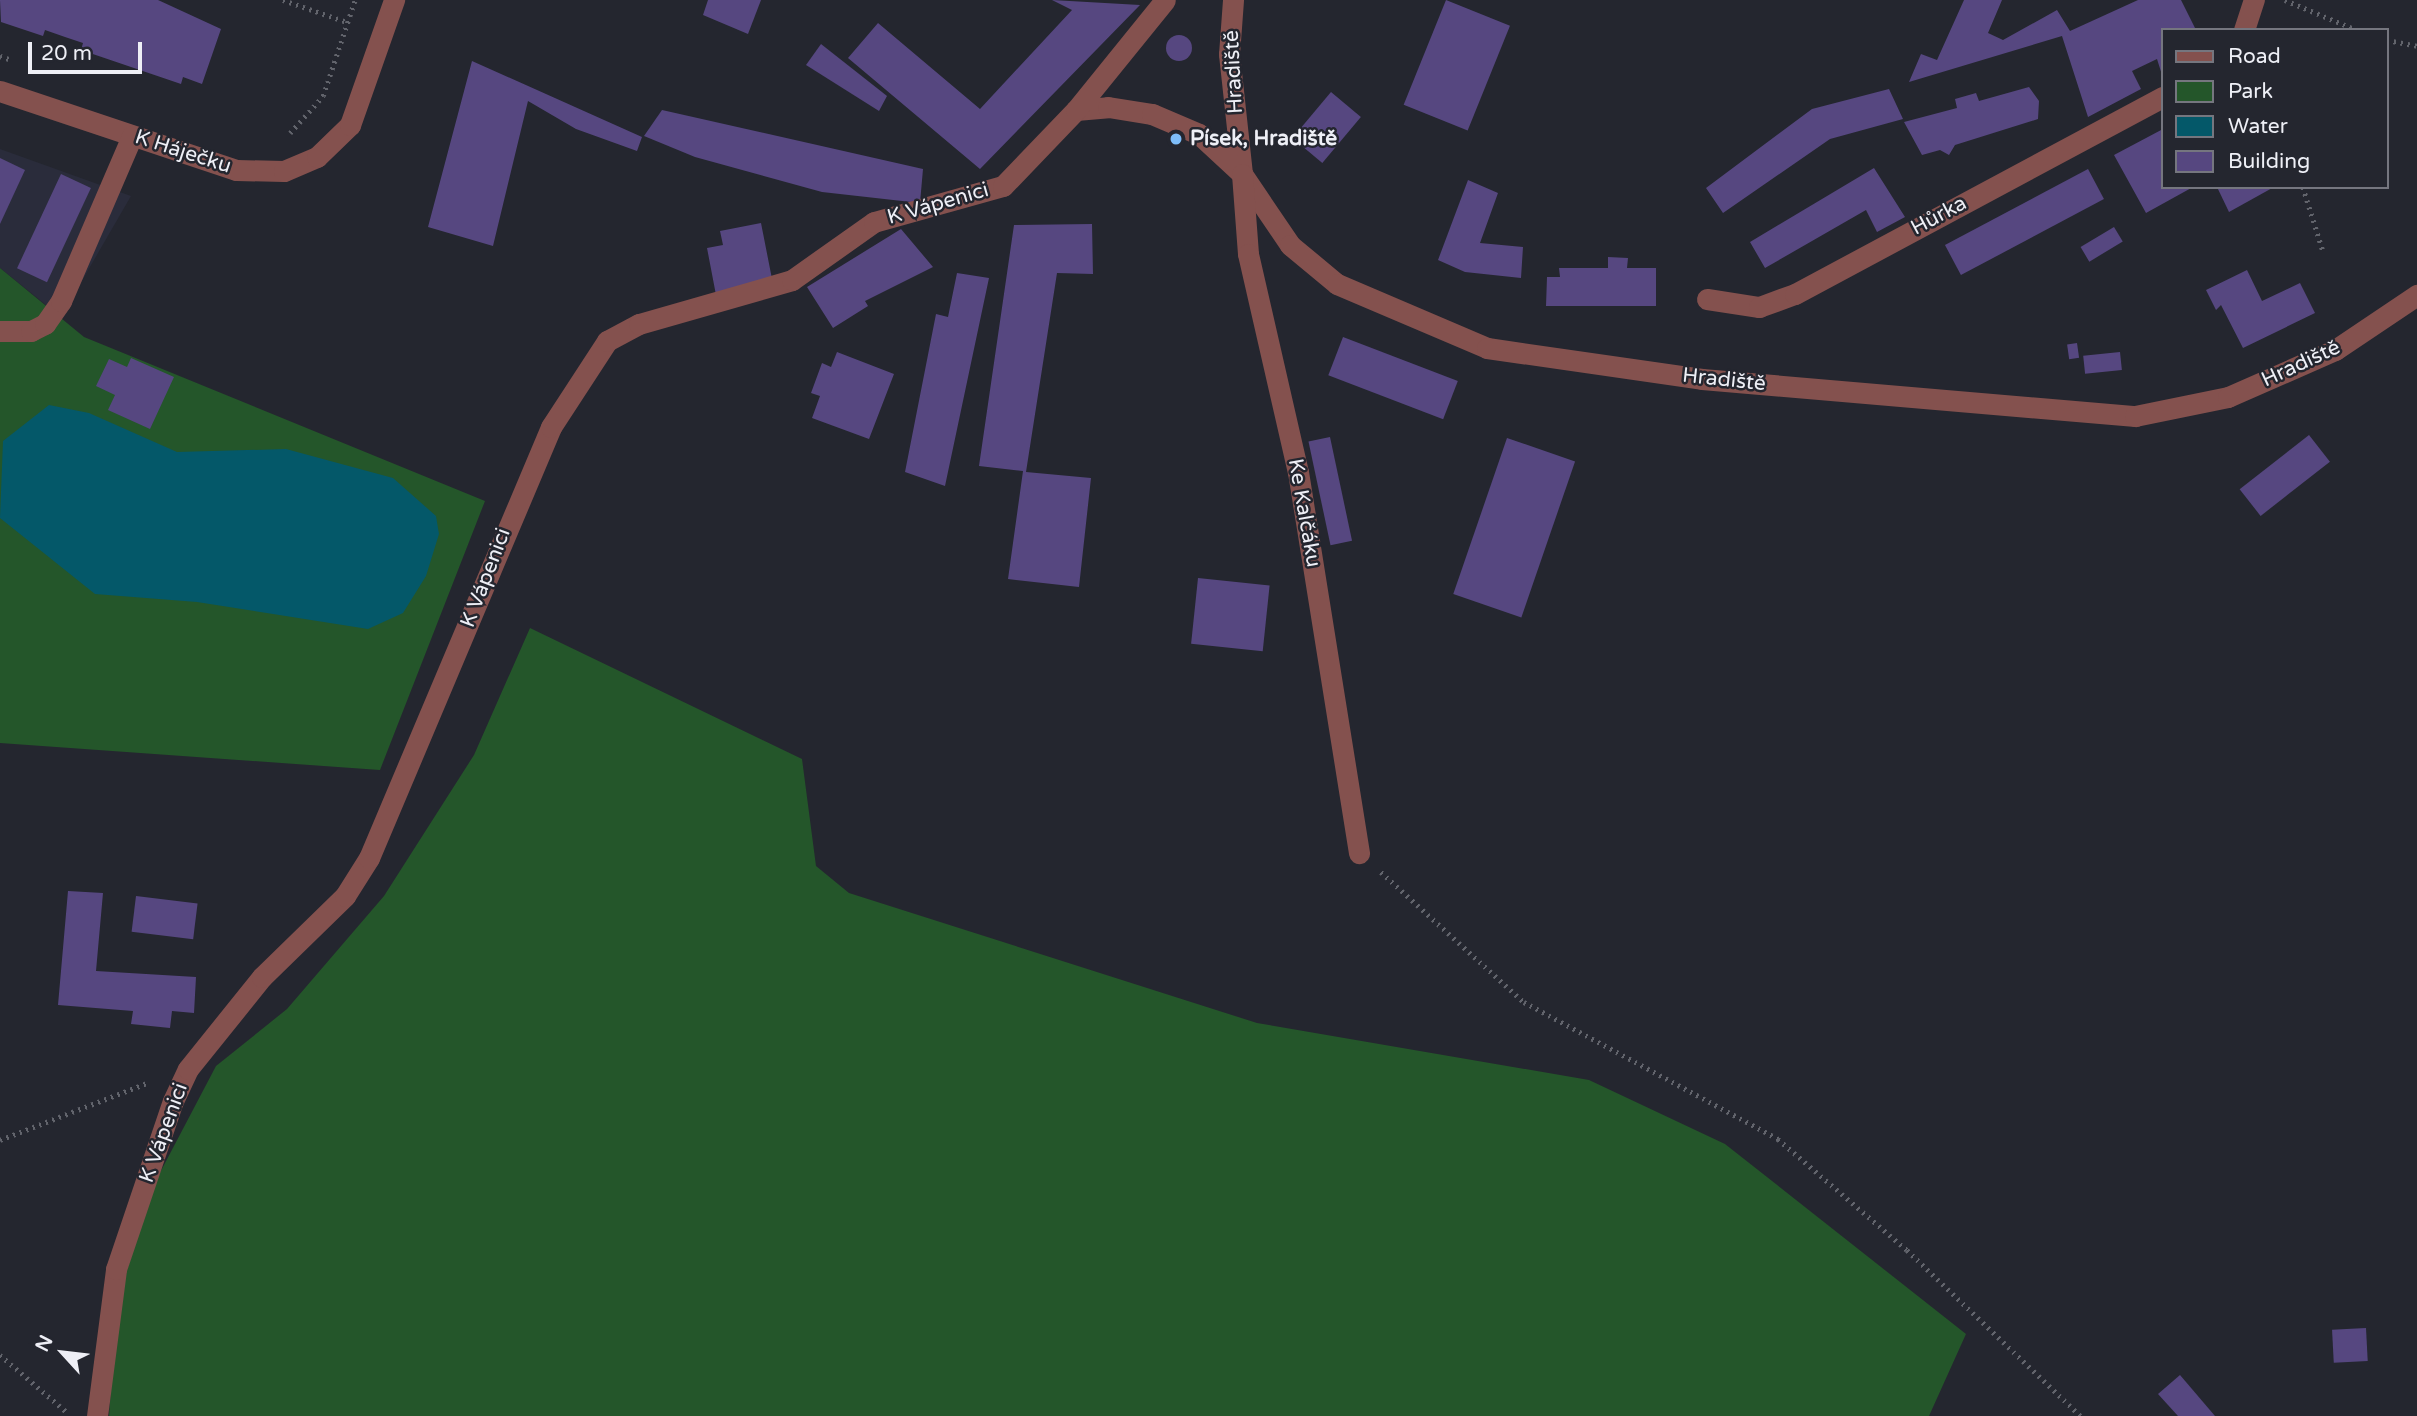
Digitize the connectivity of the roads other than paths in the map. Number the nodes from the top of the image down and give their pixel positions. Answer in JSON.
{"nodes":[{"id":1,"x":394,"y":0,"type":"edge"},
{"id":2,"x":1165,"y":0,"type":"edge"},
{"id":3,"x":1233,"y":0,"type":"edge"},
{"id":4,"x":2254,"y":0,"type":"edge"},
{"id":5,"x":2245,"y":28,"type":"edge"},
{"id":6,"x":0,"y":91,"type":"edge"},
{"id":7,"x":2162,"y":98,"type":"edge"},
{"id":8,"x":1076,"y":110,"type":"junction"},
{"id":9,"x":132,"y":136,"type":"junction"},
{"id":10,"x":1242,"y":174,"type":"junction"},
{"id":11,"x":2417,"y":295,"type":"edge"},
{"id":12,"x":1707,"y":299,"type":"dead end"},
{"id":13,"x":0,"y":331,"type":"edge"},
{"id":14,"x":1359,"y":853,"type":"road end"},
{"id":15,"x":97,"y":1416,"type":"edge"}],
"edges":[{"from":1,"to":9,"type":"street","name":"K Háječku"},
{"from":2,"to":8,"type":"street","name":"K Vápenici"},
{"from":3,"to":10,"type":"street","name":"Hradiště"},
{"from":4,"to":5,"type":"street"},
{"from":6,"to":9,"type":"street","name":"K Háječku"},
{"from":7,"to":12,"type":"street","name":"Hůrka"},
{"from":8,"to":10,"type":"street"},
{"from":8,"to":15,"type":"street","name":"K Vápenici"},
{"from":9,"to":13,"type":"street"},
{"from":10,"to":11,"type":"street","name":"Hradiště"},
{"from":10,"to":14,"type":"street","name":"Ke Kalčáku"}]}
